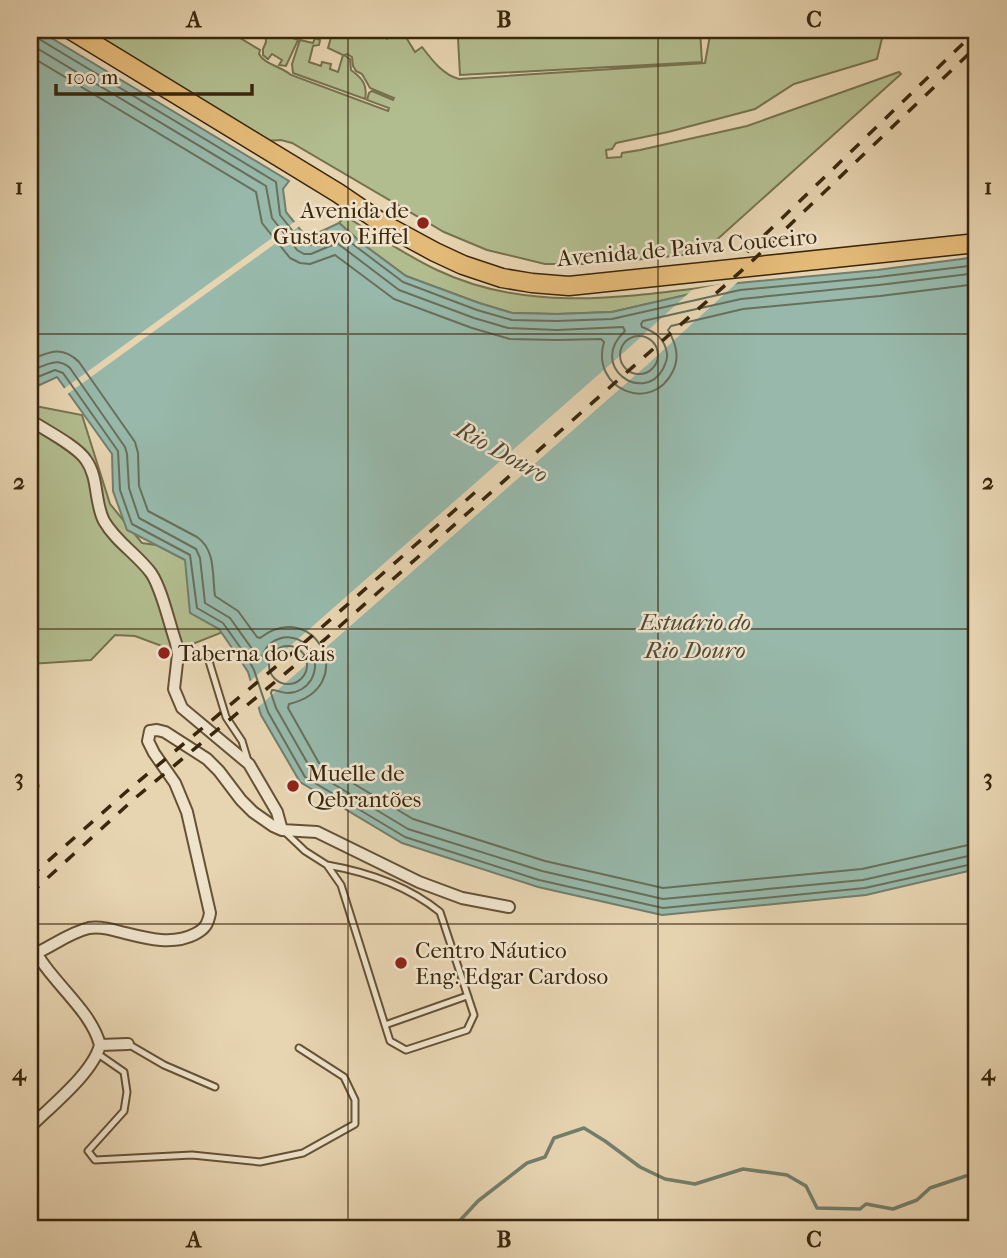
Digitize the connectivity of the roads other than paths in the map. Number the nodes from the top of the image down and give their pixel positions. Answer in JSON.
{"nodes":[{"id":1,"x":71,"y":30,"type":"edge"},
{"id":2,"x":975,"y":242,"type":"edge"},
{"id":3,"x":30,"y":420,"type":"edge"},
{"id":4,"x":208,"y":658,"type":"dead end"},
{"id":5,"x":249,"y":764,"type":"junction"},
{"id":6,"x":30,"y":768,"type":"edge"},
{"id":7,"x":30,"y":802,"type":"edge"},
{"id":8,"x":282,"y":830,"type":"junction"},
{"id":9,"x":327,"y":865,"type":"junction"},
{"id":10,"x":509,"y":907,"type":"dead end"},
{"id":11,"x":30,"y":941,"type":"edge"},
{"id":12,"x":33,"y":955,"type":"edge"},
{"id":13,"x":467,"y":996,"type":"junction"},
{"id":14,"x":385,"y":1024,"type":"junction"},
{"id":15,"x":128,"y":1044,"type":"joint"},
{"id":16,"x":299,"y":1048,"type":"dead end"},
{"id":17,"x":99,"y":1049,"type":"junction"},
{"id":18,"x":215,"y":1087,"type":"dead end"},
{"id":19,"x":30,"y":1127,"type":"edge"}],
"edges":[{"from":1,"to":2,"type":"main road","name":"Avenida de Paiva Couceiro"},
{"from":3,"to":5,"type":"street"},
{"from":4,"to":5,"type":"lane"},
{"from":5,"to":8,"type":"street"},
{"from":6,"to":7,"type":"lane"},
{"from":8,"to":9,"type":"lane"},
{"from":8,"to":10,"type":"street"},
{"from":8,"to":12,"type":"street"},
{"from":9,"to":13,"type":"lane"},
{"from":9,"to":14,"type":"lane"},
{"from":11,"to":12,"type":"street"},
{"from":12,"to":17,"type":"street"},
{"from":13,"to":14,"type":"lane"},
{"from":13,"to":14,"type":"lane"},
{"from":15,"to":17,"type":"street"},
{"from":15,"to":18,"type":"lane"},
{"from":16,"to":17,"type":"lane"},
{"from":17,"to":19,"type":"street"}]}
